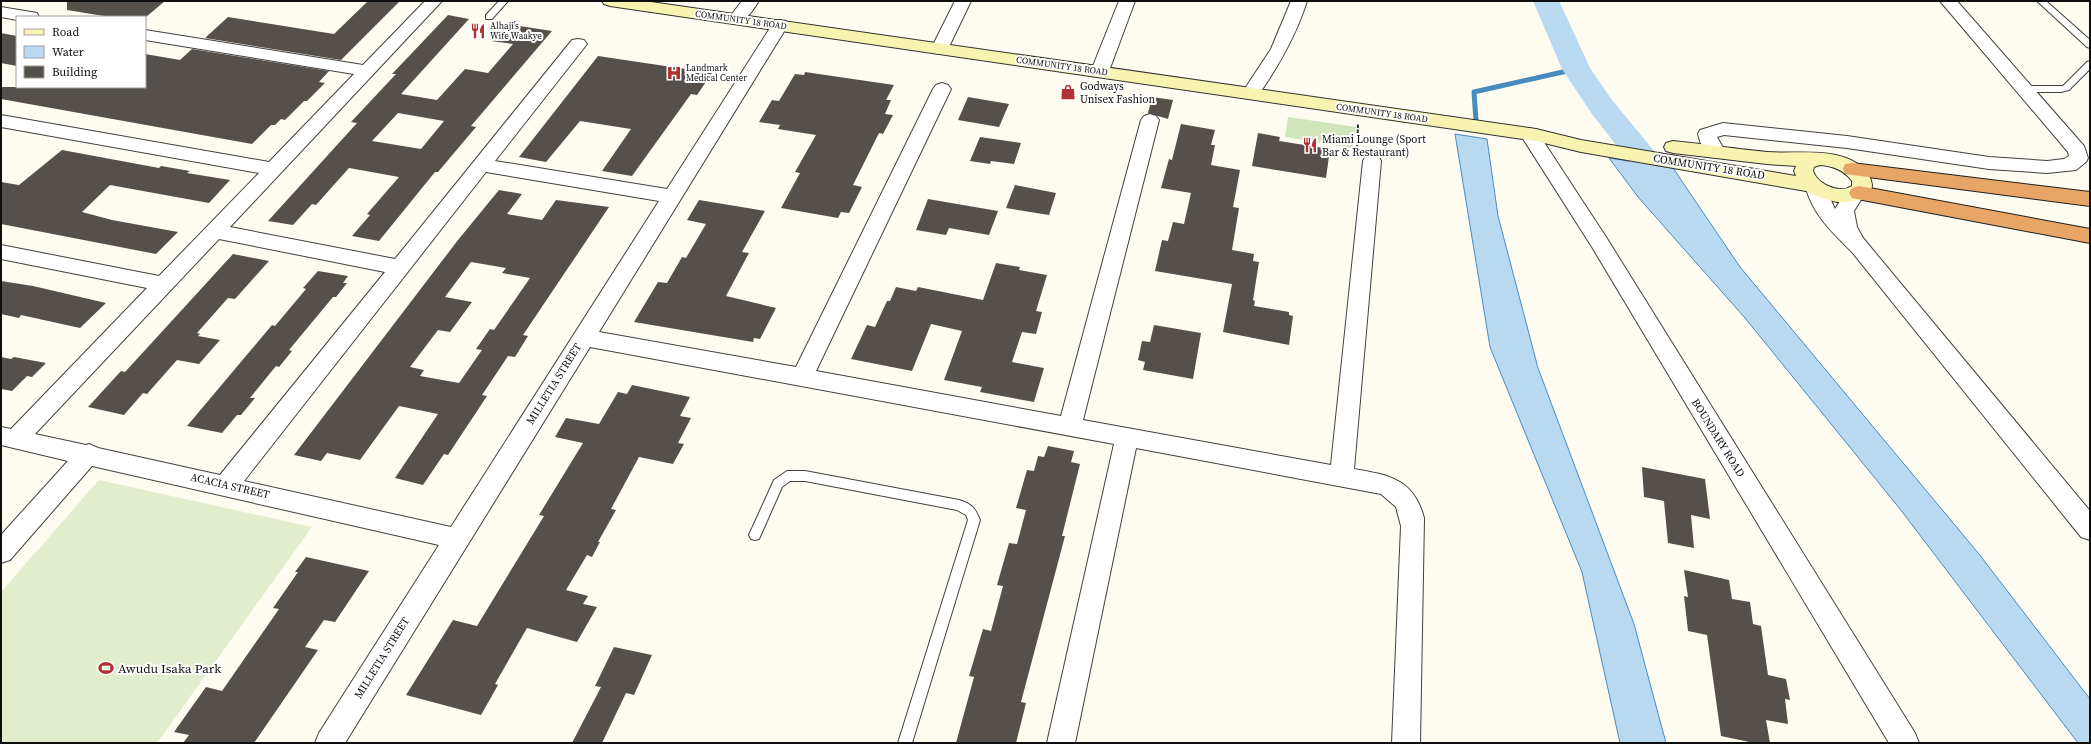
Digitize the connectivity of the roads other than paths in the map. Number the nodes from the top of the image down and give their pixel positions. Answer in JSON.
{"nodes":[{"id":1,"x":434,"y":1,"type":"edge"},
{"id":2,"x":504,"y":1,"type":"edge"},
{"id":3,"x":610,"y":1,"type":"edge"},
{"id":4,"x":751,"y":1,"type":"edge"},
{"id":5,"x":963,"y":1,"type":"edge"},
{"id":6,"x":1127,"y":1,"type":"edge"},
{"id":7,"x":1299,"y":1,"type":"edge"},
{"id":8,"x":1948,"y":1,"type":"edge"},
{"id":9,"x":2041,"y":1,"type":"edge"},
{"id":10,"x":635,"y":3,"type":"edge"},
{"id":11,"x":1,"y":12,"type":"edge"},
{"id":12,"x":25,"y":16,"type":"edge"},
{"id":13,"x":489,"y":17,"type":"dead end"},
{"id":14,"x":736,"y":19,"type":"junction"},
{"id":15,"x":780,"y":25,"type":"junction"},
{"id":16,"x":146,"y":36,"type":"edge"},
{"id":17,"x":578,"y":44,"type":"dead end"},
{"id":18,"x":2090,"y":45,"type":"edge"},
{"id":19,"x":940,"y":49,"type":"junction"},
{"id":20,"x":2090,"y":64,"type":"edge"},
{"id":21,"x":367,"y":71,"type":"junction"},
{"id":22,"x":1100,"y":71,"type":"junction"},
{"id":23,"x":942,"y":89,"type":"dead end"},
{"id":24,"x":2024,"y":89,"type":"junction"},
{"id":25,"x":1251,"y":93,"type":"junction"},
{"id":26,"x":1150,"y":120,"type":"dead end"},
{"id":27,"x":1,"y":121,"type":"edge"},
{"id":28,"x":1533,"y":135,"type":"junction"},
{"id":29,"x":1705,"y":157,"type":"junction"},
{"id":30,"x":1812,"y":160,"type":"junction"},
{"id":31,"x":1372,"y":161,"type":"road end"},
{"id":32,"x":480,"y":165,"type":"junction"},
{"id":33,"x":274,"y":169,"type":"junction"},
{"id":34,"x":1852,"y":169,"type":"junction"},
{"id":35,"x":1814,"y":187,"type":"junction"},
{"id":36,"x":1856,"y":194,"type":"junction"},
{"id":37,"x":670,"y":196,"type":"junction"},
{"id":38,"x":2090,"y":199,"type":"edge"},
{"id":39,"x":215,"y":231,"type":"junction"},
{"id":40,"x":2090,"y":236,"type":"edge"},
{"id":41,"x":1859,"y":247,"type":"junction"},
{"id":42,"x":1,"y":252,"type":"edge"},
{"id":43,"x":399,"y":267,"type":"junction"},
{"id":44,"x":163,"y":284,"type":"junction"},
{"id":45,"x":583,"y":337,"type":"junction"},
{"id":46,"x":802,"y":377,"type":"junction"},
{"id":47,"x":1070,"y":425,"type":"junction"},
{"id":48,"x":1127,"y":436,"type":"junction"},
{"id":49,"x":9,"y":437,"type":"edge"},
{"id":50,"x":89,"y":454,"type":"junction"},
{"id":51,"x":1342,"y":476,"type":"junction"},
{"id":52,"x":226,"y":485,"type":"junction"},
{"id":53,"x":2090,"y":529,"type":"edge"},
{"id":54,"x":755,"y":535,"type":"dead end"},
{"id":55,"x":458,"y":539,"type":"junction"},
{"id":56,"x":1,"y":552,"type":"edge"},
{"id":57,"x":329,"y":743,"type":"edge"},
{"id":58,"x":905,"y":743,"type":"edge"},
{"id":59,"x":1061,"y":743,"type":"edge"},
{"id":60,"x":1406,"y":743,"type":"edge"},
{"id":61,"x":1905,"y":743,"type":"edge"}],
"edges":[{"from":1,"to":21,"type":"street"},
{"from":2,"to":13,"type":"lane"},
{"from":3,"to":10,"type":"main road","name":"COMMUNITY 18 ROAD"},
{"from":4,"to":14,"type":"street"},
{"from":5,"to":19,"type":"street"},
{"from":6,"to":22,"type":"street"},
{"from":7,"to":25,"type":"street"},
{"from":8,"to":24,"type":"street"},
{"from":9,"to":18,"type":"lane"},
{"from":10,"to":14,"type":"main road","name":"COMMUNITY 18 ROAD"},
{"from":11,"to":12,"type":"street"},
{"from":14,"to":15,"type":"main road","name":"COMMUNITY 18 ROAD"},
{"from":15,"to":19,"type":"main road","name":"COMMUNITY 18 ROAD"},
{"from":15,"to":37,"type":"street","name":"MILLETIA STREET"},
{"from":16,"to":21,"type":"street"},
{"from":17,"to":32,"type":"street"},
{"from":19,"to":22,"type":"main road","name":"COMMUNITY 18 ROAD"},
{"from":20,"to":24,"type":"lane"},
{"from":21,"to":33,"type":"street"},
{"from":22,"to":25,"type":"main road","name":"COMMUNITY 18 ROAD"},
{"from":23,"to":46,"type":"street"},
{"from":24,"to":29,"type":"street"},
{"from":25,"to":28,"type":"main road","name":"COMMUNITY 18 ROAD"},
{"from":26,"to":47,"type":"street"},
{"from":27,"to":33,"type":"street"},
{"from":28,"to":29,"type":"main road","name":"COMMUNITY 18 ROAD"},
{"from":28,"to":61,"type":"street","name":"BOUNDARY ROAD"},
{"from":29,"to":30,"type":"main road","name":"COMMUNITY 18 ROAD"},
{"from":29,"to":35,"type":"main road","name":"COMMUNITY 18 ROAD"},
{"from":30,"to":34,"type":"main road","name":"COMMUNITY 18 ROAD"},
{"from":30,"to":35,"type":"main road"},
{"from":31,"to":51,"type":"street"},
{"from":32,"to":37,"type":"street"},
{"from":32,"to":43,"type":"street"},
{"from":33,"to":39,"type":"street"},
{"from":34,"to":36,"type":"main road"},
{"from":34,"to":38,"type":"highway"},
{"from":35,"to":36,"type":"main road","name":"COMMUNITY 18 ROAD"},
{"from":35,"to":41,"type":"street"},
{"from":36,"to":40,"type":"highway"},
{"from":36,"to":41,"type":"street"},
{"from":37,"to":45,"type":"street","name":"MILLETIA STREET"},
{"from":39,"to":43,"type":"street"},
{"from":39,"to":44,"type":"street"},
{"from":41,"to":53,"type":"street"},
{"from":42,"to":44,"type":"street"},
{"from":43,"to":52,"type":"street"},
{"from":44,"to":49,"type":"street"},
{"from":45,"to":46,"type":"street"},
{"from":45,"to":55,"type":"street","name":"MILLETIA STREET"},
{"from":46,"to":47,"type":"street"},
{"from":47,"to":48,"type":"street"},
{"from":48,"to":51,"type":"street"},
{"from":48,"to":59,"type":"street"},
{"from":49,"to":50,"type":"street","name":"ACACIA STREET"},
{"from":50,"to":52,"type":"street","name":"ACACIA STREET"},
{"from":50,"to":56,"type":"street"},
{"from":51,"to":60,"type":"street"},
{"from":52,"to":55,"type":"street","name":"ACACIA STREET"},
{"from":54,"to":58,"type":"lane"},
{"from":55,"to":57,"type":"street","name":"MILLETIA STREET"}]}
